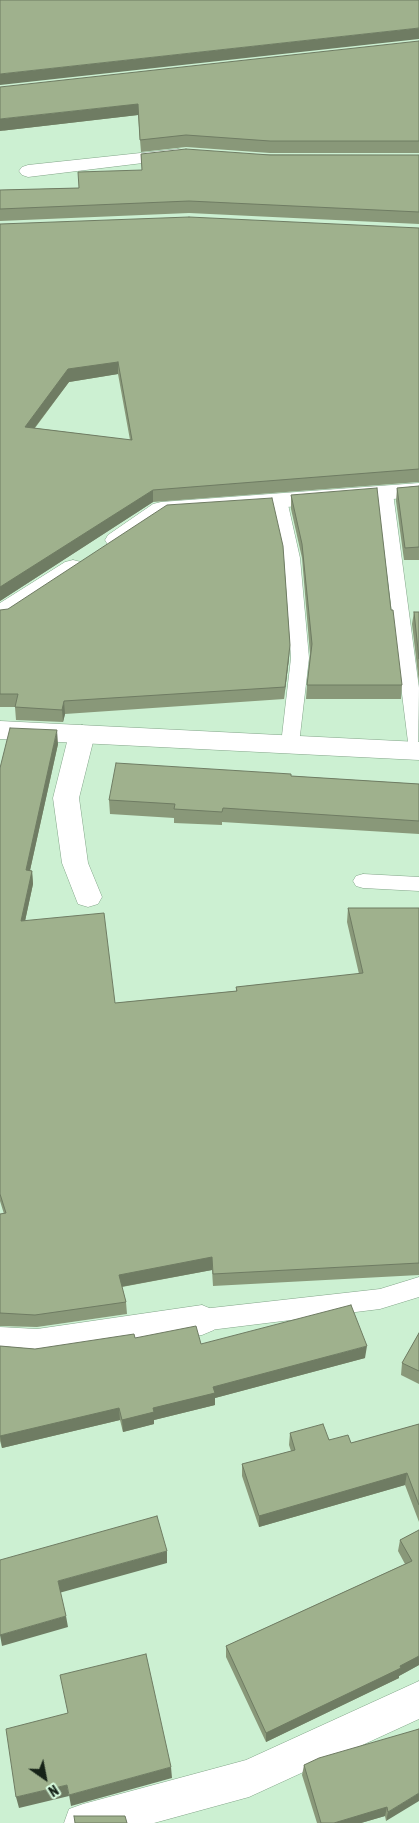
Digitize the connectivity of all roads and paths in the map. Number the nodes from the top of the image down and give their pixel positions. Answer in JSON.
{"nodes":[{"id":1,"x":195,"y":154,"type":"edge"},
{"id":2,"x":28,"y":171,"type":"dead end"},
{"id":3,"x":419,"y":490,"type":"edge"},
{"id":4,"x":385,"y":493,"type":"junction"},
{"id":5,"x":279,"y":500,"type":"junction"},
{"id":6,"x":0,"y":614,"type":"edge"},
{"id":7,"x":0,"y":730,"type":"edge"},
{"id":8,"x":82,"y":734,"type":"junction"},
{"id":9,"x":290,"y":744,"type":"junction"},
{"id":10,"x":419,"y":750,"type":"edge"},
{"id":11,"x":363,"y":881,"type":"dead end"},
{"id":12,"x":419,"y":884,"type":"edge"},
{"id":13,"x":88,"y":897,"type":"dead end"},
{"id":14,"x":419,"y":1287,"type":"edge"},
{"id":15,"x":202,"y":1320,"type":"joint"},
{"id":16,"x":0,"y":1342,"type":"edge"},
{"id":17,"x":419,"y":1700,"type":"edge"},
{"id":18,"x":83,"y":1823,"type":"edge"}],
"edges":[{"from":1,"to":2,"type":"street"},
{"from":3,"to":4,"type":"street"},
{"from":4,"to":5,"type":"street"},
{"from":4,"to":10,"type":"lane"},
{"from":5,"to":6,"type":"street"},
{"from":5,"to":9,"type":"lane"},
{"from":7,"to":8,"type":"street"},
{"from":8,"to":9,"type":"street"},
{"from":8,"to":13,"type":"street"},
{"from":9,"to":10,"type":"street"},
{"from":11,"to":12,"type":"lane"},
{"from":14,"to":15,"type":"lane"},
{"from":15,"to":16,"type":"street"},
{"from":17,"to":18,"type":"street"}]}
